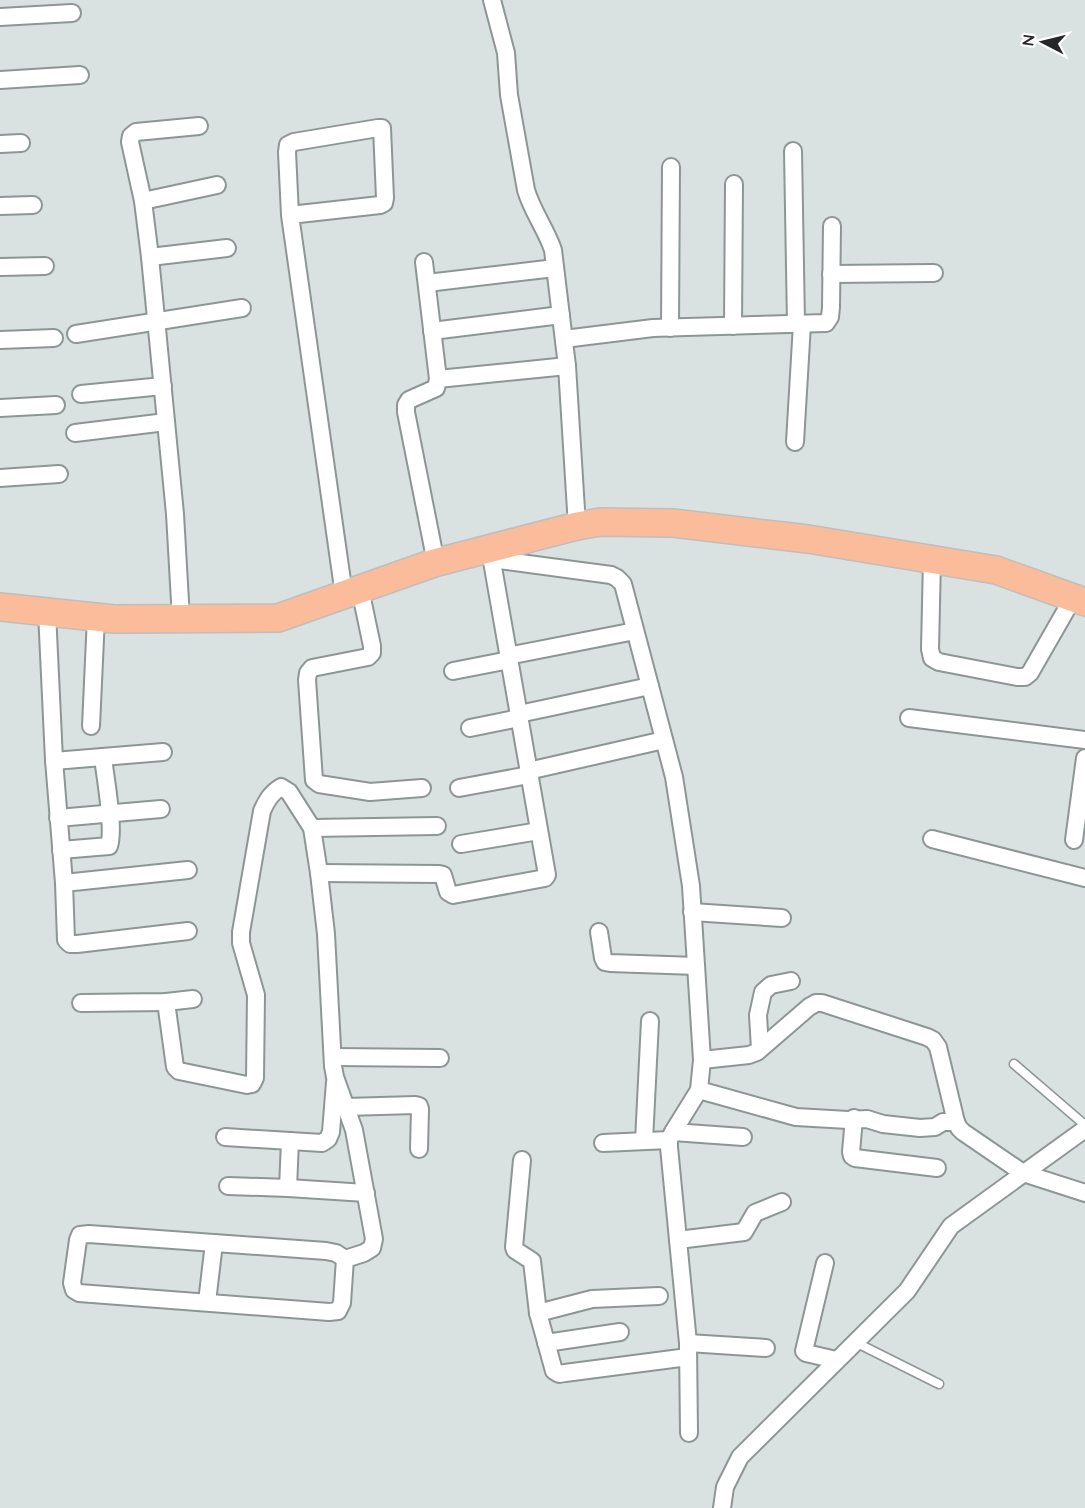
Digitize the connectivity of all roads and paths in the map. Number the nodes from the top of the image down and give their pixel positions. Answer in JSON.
{"nodes":[{"id":1,"x":492,"y":0,"type":"edge"},
{"id":2,"x":72,"y":13,"type":"dead end"},
{"id":3,"x":0,"y":17,"type":"edge"},
{"id":4,"x":80,"y":75,"type":"dead end"},
{"id":5,"x":0,"y":80,"type":"edge"},
{"id":6,"x":199,"y":126,"type":"dead end"},
{"id":7,"x":21,"y":143,"type":"dead end"},
{"id":8,"x":0,"y":144,"type":"edge"},
{"id":9,"x":793,"y":151,"type":"dead end"},
{"id":10,"x":671,"y":167,"type":"dead end"},
{"id":11,"x":734,"y":184,"type":"dead end"},
{"id":12,"x":217,"y":185,"type":"dead end"},
{"id":13,"x":143,"y":201,"type":"junction"},
{"id":14,"x":33,"y":205,"type":"dead end"},
{"id":15,"x":0,"y":206,"type":"edge"},
{"id":16,"x":290,"y":215,"type":"junction"},
{"id":17,"x":832,"y":225,"type":"dead end"},
{"id":18,"x":227,"y":248,"type":"dead end"},
{"id":19,"x":150,"y":257,"type":"junction"},
{"id":20,"x":424,"y":262,"type":"dead end"},
{"id":21,"x":45,"y":266,"type":"dead end"},
{"id":22,"x":0,"y":267,"type":"edge"},
{"id":23,"x":555,"y":268,"type":"junction"},
{"id":24,"x":934,"y":273,"type":"dead end"},
{"id":25,"x":831,"y":274,"type":"junction"},
{"id":26,"x":426,"y":283,"type":"junction"},
{"id":27,"x":242,"y":308,"type":"dead end"},
{"id":28,"x":561,"y":315,"type":"junction"},
{"id":29,"x":156,"y":320,"type":"junction"},
{"id":30,"x":799,"y":324,"type":"junction"},
{"id":31,"x":733,"y":326,"type":"junction"},
{"id":32,"x":670,"y":328,"type":"junction"},
{"id":33,"x":432,"y":331,"type":"junction"},
{"id":34,"x":76,"y":334,"type":"dead end"},
{"id":35,"x":54,"y":338,"type":"dead end"},
{"id":36,"x":564,"y":339,"type":"junction"},
{"id":37,"x":0,"y":340,"type":"edge"},
{"id":38,"x":567,"y":366,"type":"junction"},
{"id":39,"x":438,"y":379,"type":"junction"},
{"id":40,"x":163,"y":386,"type":"junction"},
{"id":41,"x":81,"y":393,"type":"dead end"},
{"id":42,"x":56,"y":405,"type":"dead end"},
{"id":43,"x":0,"y":408,"type":"edge"},
{"id":44,"x":166,"y":422,"type":"junction"},
{"id":45,"x":75,"y":433,"type":"dead end"},
{"id":46,"x":795,"y":442,"type":"dead end"},
{"id":47,"x":59,"y":474,"type":"dead end"},
{"id":48,"x":0,"y":478,"type":"edge"},
{"id":49,"x":577,"y":526,"type":"junction"},
{"id":50,"x":490,"y":554,"type":"junction"},
{"id":51,"x":932,"y":560,"type":"junction"},
{"id":52,"x":436,"y":563,"type":"junction"},
{"id":53,"x":352,"y":592,"type":"junction"},
{"id":54,"x":1079,"y":600,"type":"edge"},
{"id":55,"x":0,"y":607,"type":"edge"},
{"id":56,"x":47,"y":612,"type":"junction"},
{"id":57,"x":96,"y":617,"type":"junction"},
{"id":58,"x":181,"y":619,"type":"junction"},
{"id":59,"x":635,"y":631,"type":"junction"},
{"id":60,"x":509,"y":658,"type":"junction"},
{"id":61,"x":453,"y":672,"type":"dead end"},
{"id":62,"x":650,"y":686,"type":"junction"},
{"id":63,"x":519,"y":716,"type":"junction"},
{"id":64,"x":909,"y":718,"type":"dead end"},
{"id":65,"x":91,"y":726,"type":"dead end"},
{"id":66,"x":470,"y":728,"type":"dead end"},
{"id":67,"x":664,"y":740,"type":"junction"},
{"id":68,"x":1085,"y":740,"type":"edge"},
{"id":69,"x":163,"y":752,"type":"dead end"},
{"id":70,"x":103,"y":757,"type":"junction"},
{"id":71,"x":1085,"y":758,"type":"edge"},
{"id":72,"x":54,"y":761,"type":"junction"},
{"id":73,"x":529,"y":773,"type":"junction"},
{"id":74,"x":422,"y":788,"type":"dead end"},
{"id":75,"x":459,"y":788,"type":"dead end"},
{"id":76,"x":161,"y":810,"type":"dead end"},
{"id":77,"x":110,"y":814,"type":"junction"},
{"id":78,"x":58,"y":818,"type":"junction"},
{"id":79,"x":437,"y":826,"type":"dead end"},
{"id":80,"x":312,"y":828,"type":"junction"},
{"id":81,"x":539,"y":831,"type":"junction"},
{"id":82,"x":932,"y":839,"type":"dead end"},
{"id":83,"x":1074,"y":840,"type":"dead end"},
{"id":84,"x":461,"y":844,"type":"dead end"},
{"id":85,"x":61,"y":850,"type":"junction"},
{"id":86,"x":188,"y":870,"type":"dead end"},
{"id":87,"x":319,"y":873,"type":"junction"},
{"id":88,"x":1085,"y":878,"type":"edge"},
{"id":89,"x":64,"y":883,"type":"junction"},
{"id":90,"x":693,"y":912,"type":"junction"},
{"id":91,"x":782,"y":918,"type":"dead end"},
{"id":92,"x":188,"y":931,"type":"dead end"},
{"id":93,"x":599,"y":932,"type":"dead end"},
{"id":94,"x":696,"y":966,"type":"junction"},
{"id":95,"x":791,"y":981,"type":"dead end"},
{"id":96,"x":193,"y":999,"type":"dead end"},
{"id":97,"x":166,"y":1002,"type":"junction"},
{"id":98,"x":81,"y":1003,"type":"dead end"},
{"id":99,"x":650,"y":1021,"type":"dead end"},
{"id":100,"x":760,"y":1049,"type":"junction"},
{"id":101,"x":333,"y":1057,"type":"junction"},
{"id":102,"x":440,"y":1058,"type":"dead end"},
{"id":103,"x":702,"y":1060,"type":"junction"},
{"id":104,"x":1014,"y":1064,"type":"dead end"},
{"id":105,"x":335,"y":1077,"type":"junction"},
{"id":106,"x":699,"y":1090,"type":"junction"},
{"id":107,"x":346,"y":1107,"type":"junction"},
{"id":108,"x":854,"y":1118,"type":"junction"},
{"id":109,"x":956,"y":1122,"type":"junction"},
{"id":110,"x":1084,"y":1131,"type":"edge"},
{"id":111,"x":671,"y":1136,"type":"junction"},
{"id":112,"x":225,"y":1137,"type":"dead end"},
{"id":113,"x":743,"y":1137,"type":"dead end"},
{"id":114,"x":290,"y":1141,"type":"junction"},
{"id":115,"x":644,"y":1141,"type":"junction"},
{"id":116,"x":603,"y":1143,"type":"dead end"},
{"id":117,"x":419,"y":1149,"type":"dead end"},
{"id":118,"x":522,"y":1160,"type":"dead end"},
{"id":119,"x":937,"y":1168,"type":"dead end"},
{"id":120,"x":1023,"y":1173,"type":"junction"},
{"id":121,"x":228,"y":1186,"type":"dead end"},
{"id":122,"x":288,"y":1188,"type":"junction"},
{"id":123,"x":1085,"y":1192,"type":"edge"},
{"id":124,"x":366,"y":1193,"type":"junction"},
{"id":125,"x":782,"y":1202,"type":"dead end"},
{"id":126,"x":678,"y":1240,"type":"junction"},
{"id":127,"x":214,"y":1243,"type":"junction"},
{"id":128,"x":345,"y":1258,"type":"junction"},
{"id":129,"x":825,"y":1263,"type":"dead end"},
{"id":130,"x":658,"y":1296,"type":"dead end"},
{"id":131,"x":207,"y":1302,"type":"junction"},
{"id":132,"x":538,"y":1313,"type":"junction"},
{"id":133,"x":620,"y":1332,"type":"dead end"},
{"id":134,"x":855,"y":1342,"type":"junction"},
{"id":135,"x":546,"y":1343,"type":"junction"},
{"id":136,"x":766,"y":1348,"type":"dead end"},
{"id":137,"x":688,"y":1350,"type":"junction"},
{"id":138,"x":837,"y":1360,"type":"junction"},
{"id":139,"x":939,"y":1384,"type":"dead end"},
{"id":140,"x":689,"y":1433,"type":"dead end"},
{"id":141,"x":722,"y":1508,"type":"edge"}],
"edges":[{"from":1,"to":23,"type":"street"},
{"from":2,"to":3,"type":"street"},
{"from":4,"to":5,"type":"street"},
{"from":6,"to":13,"type":"street"},
{"from":7,"to":8,"type":"street"},
{"from":9,"to":30,"type":"street"},
{"from":10,"to":32,"type":"street"},
{"from":11,"to":31,"type":"street"},
{"from":12,"to":13,"type":"street"},
{"from":13,"to":19,"type":"street"},
{"from":14,"to":15,"type":"street"},
{"from":16,"to":16,"type":"street"},
{"from":16,"to":53,"type":"street"},
{"from":17,"to":25,"type":"street"},
{"from":18,"to":19,"type":"street"},
{"from":19,"to":29,"type":"street"},
{"from":20,"to":26,"type":"street"},
{"from":21,"to":22,"type":"street"},
{"from":23,"to":26,"type":"street"},
{"from":23,"to":28,"type":"street"},
{"from":24,"to":25,"type":"street"},
{"from":25,"to":30,"type":"street"},
{"from":26,"to":33,"type":"street"},
{"from":27,"to":29,"type":"street"},
{"from":28,"to":33,"type":"street"},
{"from":28,"to":36,"type":"street"},
{"from":29,"to":34,"type":"street"},
{"from":29,"to":40,"type":"street"},
{"from":30,"to":31,"type":"street"},
{"from":30,"to":46,"type":"street"},
{"from":31,"to":32,"type":"street"},
{"from":32,"to":36,"type":"street"},
{"from":33,"to":39,"type":"street"},
{"from":35,"to":37,"type":"street"},
{"from":36,"to":38,"type":"street"},
{"from":38,"to":39,"type":"street"},
{"from":38,"to":49,"type":"street"},
{"from":39,"to":52,"type":"street"},
{"from":40,"to":41,"type":"street"},
{"from":40,"to":44,"type":"street"},
{"from":42,"to":43,"type":"street"},
{"from":44,"to":45,"type":"street"},
{"from":44,"to":58,"type":"street"},
{"from":47,"to":48,"type":"street"},
{"from":49,"to":50,"type":"highway"},
{"from":49,"to":51,"type":"highway"},
{"from":50,"to":52,"type":"highway"},
{"from":50,"to":59,"type":"street"},
{"from":50,"to":60,"type":"street"},
{"from":51,"to":54,"type":"highway"},
{"from":51,"to":54,"type":"street"},
{"from":52,"to":53,"type":"highway"},
{"from":53,"to":58,"type":"highway"},
{"from":53,"to":74,"type":"street"},
{"from":55,"to":56,"type":"highway"},
{"from":56,"to":57,"type":"highway"},
{"from":56,"to":72,"type":"street"},
{"from":57,"to":58,"type":"highway"},
{"from":57,"to":65,"type":"street"},
{"from":59,"to":60,"type":"street"},
{"from":59,"to":62,"type":"street"},
{"from":60,"to":61,"type":"street"},
{"from":60,"to":63,"type":"street"},
{"from":62,"to":63,"type":"street"},
{"from":62,"to":67,"type":"street"},
{"from":63,"to":66,"type":"street"},
{"from":63,"to":73,"type":"street"},
{"from":64,"to":68,"type":"street"},
{"from":67,"to":73,"type":"street"},
{"from":67,"to":90,"type":"street"},
{"from":69,"to":70,"type":"street"},
{"from":70,"to":72,"type":"street"},
{"from":70,"to":77,"type":"street"},
{"from":71,"to":83,"type":"street"},
{"from":72,"to":78,"type":"street"},
{"from":73,"to":75,"type":"street"},
{"from":73,"to":81,"type":"street"},
{"from":76,"to":77,"type":"street"},
{"from":77,"to":78,"type":"street"},
{"from":77,"to":85,"type":"street"},
{"from":78,"to":85,"type":"street"},
{"from":79,"to":80,"type":"street"},
{"from":80,"to":87,"type":"street"},
{"from":80,"to":97,"type":"street"},
{"from":81,"to":84,"type":"street"},
{"from":81,"to":87,"type":"street"},
{"from":82,"to":88,"type":"street"},
{"from":85,"to":89,"type":"street"},
{"from":86,"to":89,"type":"street"},
{"from":87,"to":101,"type":"street"},
{"from":89,"to":92,"type":"street"},
{"from":90,"to":91,"type":"street"},
{"from":90,"to":94,"type":"street"},
{"from":93,"to":94,"type":"street"},
{"from":94,"to":103,"type":"street"},
{"from":95,"to":100,"type":"street"},
{"from":96,"to":97,"type":"street"},
{"from":97,"to":98,"type":"street"},
{"from":99,"to":115,"type":"street"},
{"from":100,"to":103,"type":"street"},
{"from":100,"to":109,"type":"street"},
{"from":101,"to":102,"type":"street"},
{"from":101,"to":105,"type":"street"},
{"from":103,"to":106,"type":"street"},
{"from":104,"to":110,"type":"lane"},
{"from":105,"to":107,"type":"street"},
{"from":105,"to":114,"type":"street"},
{"from":106,"to":108,"type":"street"},
{"from":106,"to":111,"type":"street"},
{"from":107,"to":117,"type":"street"},
{"from":107,"to":124,"type":"street"},
{"from":108,"to":109,"type":"street"},
{"from":108,"to":119,"type":"street"},
{"from":109,"to":120,"type":"street"},
{"from":110,"to":120,"type":"street"},
{"from":111,"to":113,"type":"street"},
{"from":111,"to":115,"type":"street"},
{"from":111,"to":126,"type":"street"},
{"from":112,"to":114,"type":"street"},
{"from":114,"to":122,"type":"street"},
{"from":115,"to":116,"type":"street"},
{"from":118,"to":132,"type":"street"},
{"from":120,"to":123,"type":"street"},
{"from":120,"to":134,"type":"street"},
{"from":121,"to":122,"type":"street"},
{"from":122,"to":124,"type":"street"},
{"from":124,"to":128,"type":"street"},
{"from":125,"to":126,"type":"street"},
{"from":126,"to":137,"type":"street"},
{"from":127,"to":128,"type":"street"},
{"from":127,"to":131,"type":"street"},
{"from":127,"to":131,"type":"street"},
{"from":128,"to":131,"type":"street"},
{"from":129,"to":138,"type":"street"},
{"from":130,"to":132,"type":"street"},
{"from":132,"to":135,"type":"street"},
{"from":133,"to":135,"type":"street"},
{"from":134,"to":138,"type":"street"},
{"from":134,"to":139,"type":"lane"},
{"from":135,"to":137,"type":"street"},
{"from":136,"to":137,"type":"street"},
{"from":137,"to":140,"type":"street"},
{"from":138,"to":141,"type":"street"}]}
